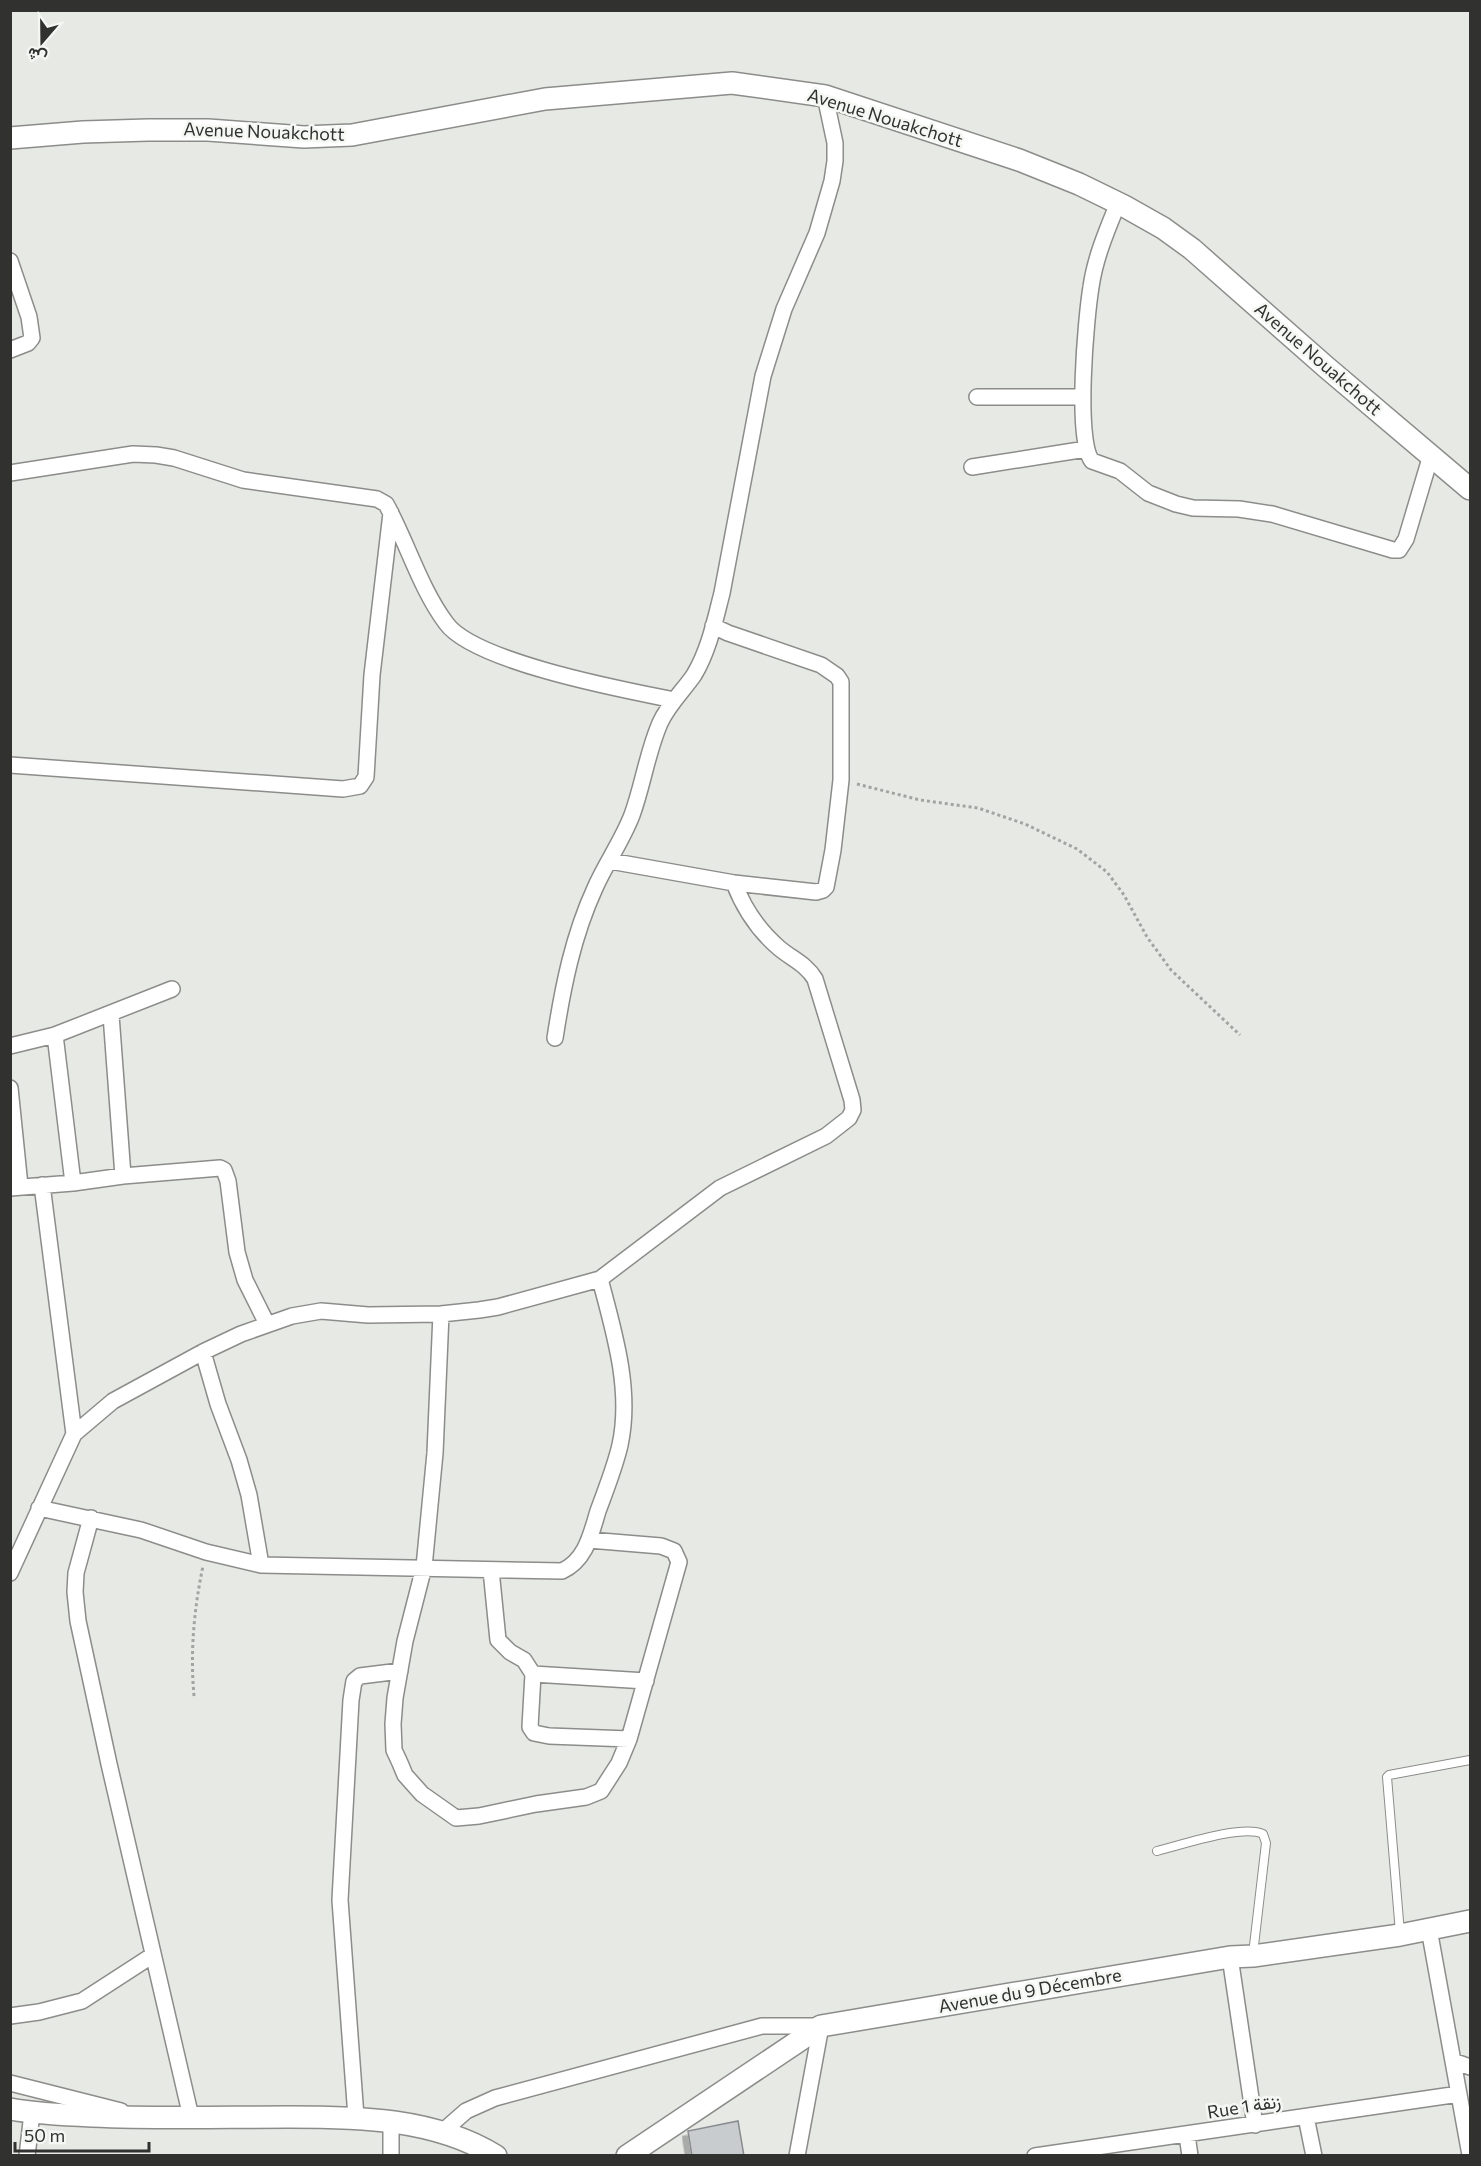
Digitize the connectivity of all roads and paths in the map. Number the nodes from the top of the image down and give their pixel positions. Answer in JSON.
{"nodes":[{"id":1,"x":825,"y":96,"type":"junction"},
{"id":2,"x":10,"y":138,"type":"edge"},
{"id":3,"x":1118,"y":203,"type":"junction"},
{"id":4,"x":10,"y":261,"type":"edge"},
{"id":5,"x":10,"y":350,"type":"edge"},
{"id":6,"x":977,"y":397,"type":"dead end"},
{"id":7,"x":1083,"y":397,"type":"junction"},
{"id":8,"x":1086,"y":449,"type":"junction"},
{"id":9,"x":1431,"y":455,"type":"junction"},
{"id":10,"x":972,"y":466,"type":"dead end"},
{"id":11,"x":10,"y":473,"type":"edge"},
{"id":12,"x":1470,"y":489,"type":"edge"},
{"id":13,"x":391,"y":513,"type":"junction"},
{"id":14,"x":713,"y":626,"type":"junction"},
{"id":15,"x":674,"y":700,"type":"junction"},
{"id":16,"x":10,"y":765,"type":"edge"},
{"id":17,"x":841,"y":780,"type":"junction"},
{"id":18,"x":610,"y":861,"type":"junction"},
{"id":19,"x":734,"y":883,"type":"junction"},
{"id":20,"x":172,"y":989,"type":"dead end"},
{"id":21,"x":111,"y":1015,"type":"junction"},
{"id":22,"x":55,"y":1035,"type":"junction"},
{"id":23,"x":1240,"y":1035,"type":"dead end"},
{"id":24,"x":555,"y":1038,"type":"dead end"},
{"id":25,"x":10,"y":1046,"type":"edge"},
{"id":26,"x":10,"y":1088,"type":"edge"},
{"id":27,"x":123,"y":1176,"type":"junction"},
{"id":28,"x":73,"y":1183,"type":"junction"},
{"id":29,"x":42,"y":1185,"type":"junction"},
{"id":30,"x":15,"y":1187,"type":"edge"},
{"id":31,"x":600,"y":1279,"type":"junction"},
{"id":32,"x":441,"y":1314,"type":"junction"},
{"id":33,"x":267,"y":1324,"type":"junction"},
{"id":34,"x":203,"y":1352,"type":"junction"},
{"id":35,"x":74,"y":1434,"type":"junction"},
{"id":36,"x":39,"y":1508,"type":"junction"},
{"id":37,"x":91,"y":1518,"type":"junction"},
{"id":38,"x":589,"y":1540,"type":"junction"},
{"id":39,"x":206,"y":1552,"type":"junction"},
{"id":40,"x":261,"y":1565,"type":"junction"},
{"id":41,"x":424,"y":1567,"type":"junction"},
{"id":42,"x":491,"y":1570,"type":"junction"},
{"id":43,"x":10,"y":1573,"type":"edge"},
{"id":44,"x":400,"y":1671,"type":"junction"},
{"id":45,"x":533,"y":1674,"type":"junction"},
{"id":46,"x":646,"y":1681,"type":"junction"},
{"id":47,"x":194,"y":1696,"type":"dead end"},
{"id":48,"x":629,"y":1739,"type":"junction"},
{"id":49,"x":1470,"y":1760,"type":"edge"},
{"id":50,"x":1157,"y":1851,"type":"dead end"},
{"id":51,"x":1470,"y":1921,"type":"edge"},
{"id":52,"x":1429,"y":1929,"type":"junction"},
{"id":53,"x":1400,"y":1935,"type":"junction"},
{"id":54,"x":153,"y":1955,"type":"junction"},
{"id":55,"x":1253,"y":1956,"type":"junction"},
{"id":56,"x":1230,"y":1957,"type":"junction"},
{"id":57,"x":10,"y":2016,"type":"edge"},
{"id":58,"x":820,"y":2026,"type":"junction"},
{"id":59,"x":1453,"y":2061,"type":"junction"},
{"id":60,"x":1470,"y":2067,"type":"edge"},
{"id":61,"x":10,"y":2083,"type":"edge"},
{"id":62,"x":1459,"y":2094,"type":"junction"},
{"id":63,"x":10,"y":2109,"type":"edge"},
{"id":64,"x":32,"y":2113,"type":"junction"},
{"id":65,"x":191,"y":2117,"type":"junction"},
{"id":66,"x":356,"y":2117,"type":"junction"},
{"id":67,"x":1306,"y":2117,"type":"junction"},
{"id":68,"x":151,"y":2119,"type":"junction"},
{"id":69,"x":391,"y":2121,"type":"junction"},
{"id":70,"x":1255,"y":2125,"type":"junction"},
{"id":71,"x":441,"y":2133,"type":"junction"},
{"id":72,"x":1187,"y":2135,"type":"junction"},
{"id":73,"x":1470,"y":2155,"type":"edge"},
{"id":74,"x":27,"y":2156,"type":"edge"},
{"id":75,"x":391,"y":2156,"type":"edge"},
{"id":76,"x":496,"y":2156,"type":"edge"},
{"id":77,"x":627,"y":2156,"type":"edge"},
{"id":78,"x":797,"y":2156,"type":"edge"},
{"id":79,"x":1035,"y":2156,"type":"edge"},
{"id":80,"x":1190,"y":2156,"type":"edge"},
{"id":81,"x":1314,"y":2156,"type":"edge"}],
"edges":[{"from":1,"to":2,"type":"street","name":"Avenue Nouakchott"},
{"from":1,"to":3,"type":"street","name":"Avenue Nouakchott"},
{"from":1,"to":14,"type":"street"},
{"from":3,"to":7,"type":"street"},
{"from":3,"to":9,"type":"street","name":"Avenue Nouakchott"},
{"from":4,"to":5,"type":"street"},
{"from":6,"to":7,"type":"street"},
{"from":7,"to":8,"type":"street"},
{"from":8,"to":9,"type":"street"},
{"from":8,"to":10,"type":"street"},
{"from":9,"to":12,"type":"street","name":"Avenue Nouakchott"},
{"from":11,"to":13,"type":"street"},
{"from":13,"to":15,"type":"street"},
{"from":13,"to":16,"type":"street"},
{"from":14,"to":15,"type":"street"},
{"from":14,"to":17,"type":"street"},
{"from":15,"to":18,"type":"street"},
{"from":17,"to":19,"type":"street"},
{"from":17,"to":23,"type":"path"},
{"from":18,"to":19,"type":"street"},
{"from":18,"to":24,"type":"street"},
{"from":19,"to":31,"type":"street"},
{"from":20,"to":21,"type":"street"},
{"from":21,"to":22,"type":"street"},
{"from":21,"to":27,"type":"street"},
{"from":22,"to":25,"type":"street"},
{"from":22,"to":28,"type":"street"},
{"from":26,"to":30,"type":"street"},
{"from":27,"to":28,"type":"street"},
{"from":27,"to":33,"type":"street"},
{"from":28,"to":29,"type":"street"},
{"from":29,"to":30,"type":"street"},
{"from":29,"to":35,"type":"street"},
{"from":31,"to":32,"type":"street"},
{"from":31,"to":38,"type":"street"},
{"from":32,"to":33,"type":"street"},
{"from":32,"to":41,"type":"street"},
{"from":33,"to":34,"type":"street"},
{"from":34,"to":35,"type":"street"},
{"from":34,"to":40,"type":"street"},
{"from":35,"to":36,"type":"street"},
{"from":36,"to":37,"type":"street"},
{"from":36,"to":43,"type":"street"},
{"from":37,"to":39,"type":"street"},
{"from":37,"to":54,"type":"street"},
{"from":38,"to":42,"type":"street"},
{"from":38,"to":46,"type":"street"},
{"from":39,"to":40,"type":"street"},
{"from":39,"to":47,"type":"path"},
{"from":40,"to":41,"type":"street"},
{"from":41,"to":42,"type":"street"},
{"from":41,"to":44,"type":"street"},
{"from":42,"to":45,"type":"street"},
{"from":44,"to":48,"type":"street"},
{"from":44,"to":66,"type":"street"},
{"from":45,"to":46,"type":"street"},
{"from":45,"to":48,"type":"street"},
{"from":46,"to":48,"type":"street"},
{"from":49,"to":53,"type":"lane"},
{"from":50,"to":55,"type":"lane"},
{"from":51,"to":52,"type":"street","name":"Avenue du 9 Décembre"},
{"from":52,"to":53,"type":"street","name":"Avenue du 9 Décembre"},
{"from":52,"to":59,"type":"street"},
{"from":53,"to":55,"type":"street","name":"Avenue du 9 Décembre"},
{"from":54,"to":57,"type":"street"},
{"from":54,"to":65,"type":"street"},
{"from":55,"to":56,"type":"street","name":"Avenue du 9 Décembre"},
{"from":56,"to":58,"type":"street","name":"Avenue du 9 Décembre"},
{"from":56,"to":70,"type":"street"},
{"from":58,"to":71,"type":"street"},
{"from":58,"to":77,"type":"street","name":"Avenue du 9 Décembre"},
{"from":58,"to":78,"type":"street"},
{"from":59,"to":60,"type":"street"},
{"from":59,"to":62,"type":"street"},
{"from":61,"to":68,"type":"street"},
{"from":62,"to":67,"type":"street","name":"Rue 1 زنقة"},
{"from":62,"to":73,"type":"street"},
{"from":63,"to":64,"type":"street"},
{"from":64,"to":68,"type":"street"},
{"from":64,"to":74,"type":"street"},
{"from":65,"to":66,"type":"street"},
{"from":65,"to":68,"type":"street"},
{"from":66,"to":69,"type":"street"},
{"from":67,"to":70,"type":"street","name":"Rue 1 زنقة"},
{"from":67,"to":81,"type":"street"},
{"from":69,"to":71,"type":"street"},
{"from":69,"to":75,"type":"street"},
{"from":70,"to":72,"type":"street","name":"Rue 1 زنقة"},
{"from":71,"to":76,"type":"street"},
{"from":72,"to":79,"type":"street","name":"Rue 1 زنقة"},
{"from":72,"to":80,"type":"street"}]}
